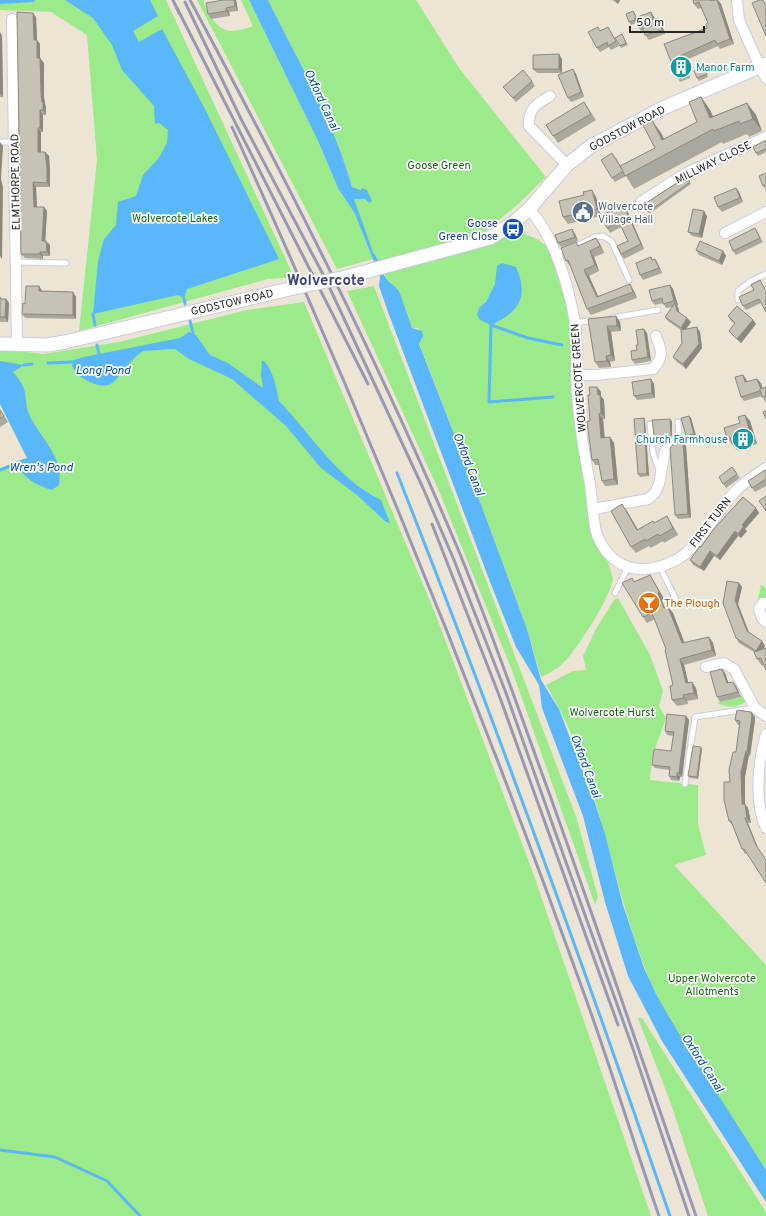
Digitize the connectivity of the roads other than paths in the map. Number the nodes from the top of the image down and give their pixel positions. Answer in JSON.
{"nodes":[{"id":1,"x":739,"y":0,"type":"edge"},
{"id":2,"x":12,"y":19,"type":"dead end"},
{"id":3,"x":764,"y":70,"type":"edge"},
{"id":4,"x":550,"y":96,"type":"dead end"},
{"id":5,"x":766,"y":136,"type":"edge"},
{"id":6,"x":0,"y":142,"type":"edge"},
{"id":7,"x":14,"y":142,"type":"junction"},
{"id":8,"x":567,"y":166,"type":"junction"},
{"id":9,"x":641,"y":202,"type":"dead end"},
{"id":10,"x":529,"y":209,"type":"junction"},
{"id":11,"x":766,"y":212,"type":"edge"},
{"id":12,"x":725,"y":233,"type":"dead end"},
{"id":13,"x":556,"y":252,"type":"junction"},
{"id":14,"x":16,"y":262,"type":"junction"},
{"id":15,"x":66,"y":263,"type":"dead end"},
{"id":16,"x":766,"y":274,"type":"edge"},
{"id":17,"x":629,"y":280,"type":"dead end"},
{"id":18,"x":738,"y":300,"type":"edge"},
{"id":19,"x":658,"y":310,"type":"dead end"},
{"id":20,"x":575,"y":323,"type":"junction"},
{"id":21,"x":656,"y":336,"type":"dead end"},
{"id":22,"x":0,"y":344,"type":"edge"},
{"id":23,"x":17,"y":345,"type":"junction"},
{"id":24,"x":576,"y":375,"type":"junction"},
{"id":25,"x":678,"y":422,"type":"dead end"},
{"id":26,"x":650,"y":424,"type":"dead end"},
{"id":27,"x":674,"y":442,"type":"joint"},
{"id":28,"x":766,"y":468,"type":"edge"},
{"id":29,"x":661,"y":474,"type":"junction"},
{"id":30,"x":594,"y":509,"type":"junction"},
{"id":31,"x":660,"y":567,"type":"junction"},
{"id":32,"x":628,"y":568,"type":"junction"},
{"id":33,"x":615,"y":593,"type":"dead end"},
{"id":34,"x":766,"y":602,"type":"edge"},
{"id":35,"x":678,"y":604,"type":"dead end"},
{"id":36,"x":766,"y":622,"type":"edge"},
{"id":37,"x":706,"y":667,"type":"dead end"},
{"id":38,"x":755,"y":708,"type":"junction"},
{"id":39,"x":766,"y":716,"type":"edge"},
{"id":40,"x":766,"y":734,"type":"edge"},
{"id":41,"x":685,"y":784,"type":"dead end"},
{"id":42,"x":766,"y":828,"type":"edge"}],
"edges":[{"from":1,"to":3,"type":"street"},
{"from":2,"to":7,"type":"street","name":"ELMTHORPE ROAD"},
{"from":3,"to":8,"type":"street","name":"GODSTOW ROAD"},
{"from":4,"to":8,"type":"street"},
{"from":5,"to":9,"type":"street","name":"MILLWAY CLOSE"},
{"from":6,"to":7,"type":"lane"},
{"from":7,"to":14,"type":"street","name":"ELMTHORPE ROAD"},
{"from":8,"to":10,"type":"street","name":"GODSTOW ROAD"},
{"from":10,"to":13,"type":"street","name":"WOLVERCOTE GREEN"},
{"from":10,"to":23,"type":"street","name":"GODSTOW ROAD","bridge":true},
{"from":11,"to":12,"type":"street"},
{"from":13,"to":17,"type":"lane"},
{"from":13,"to":20,"type":"street","name":"WOLVERCOTE GREEN"},
{"from":14,"to":15,"type":"lane"},
{"from":14,"to":23,"type":"street","name":"ELMTHORPE ROAD"},
{"from":16,"to":18,"type":"lane"},
{"from":19,"to":20,"type":"lane"},
{"from":20,"to":24,"type":"street","name":"WOLVERCOTE GREEN"},
{"from":21,"to":24,"type":"street"},
{"from":22,"to":23,"type":"street","name":"GODSTOW ROAD"},
{"from":24,"to":30,"type":"street","name":"WOLVERCOTE GREEN"},
{"from":25,"to":27,"type":"lane"},
{"from":26,"to":29,"type":"lane"},
{"from":27,"to":29,"type":"street"},
{"from":28,"to":31,"type":"street","name":"FIRST TURN"},
{"from":29,"to":30,"type":"street"},
{"from":30,"to":32,"type":"street","name":"WOLVERCOTE GREEN"},
{"from":31,"to":32,"type":"street","name":"FIRST TURN"},
{"from":31,"to":35,"type":"lane"},
{"from":32,"to":33,"type":"lane"},
{"from":34,"to":36,"type":"street"},
{"from":37,"to":38,"type":"street"},
{"from":38,"to":39,"type":"street"},
{"from":38,"to":41,"type":"lane"},
{"from":40,"to":42,"type":"street"}]}
